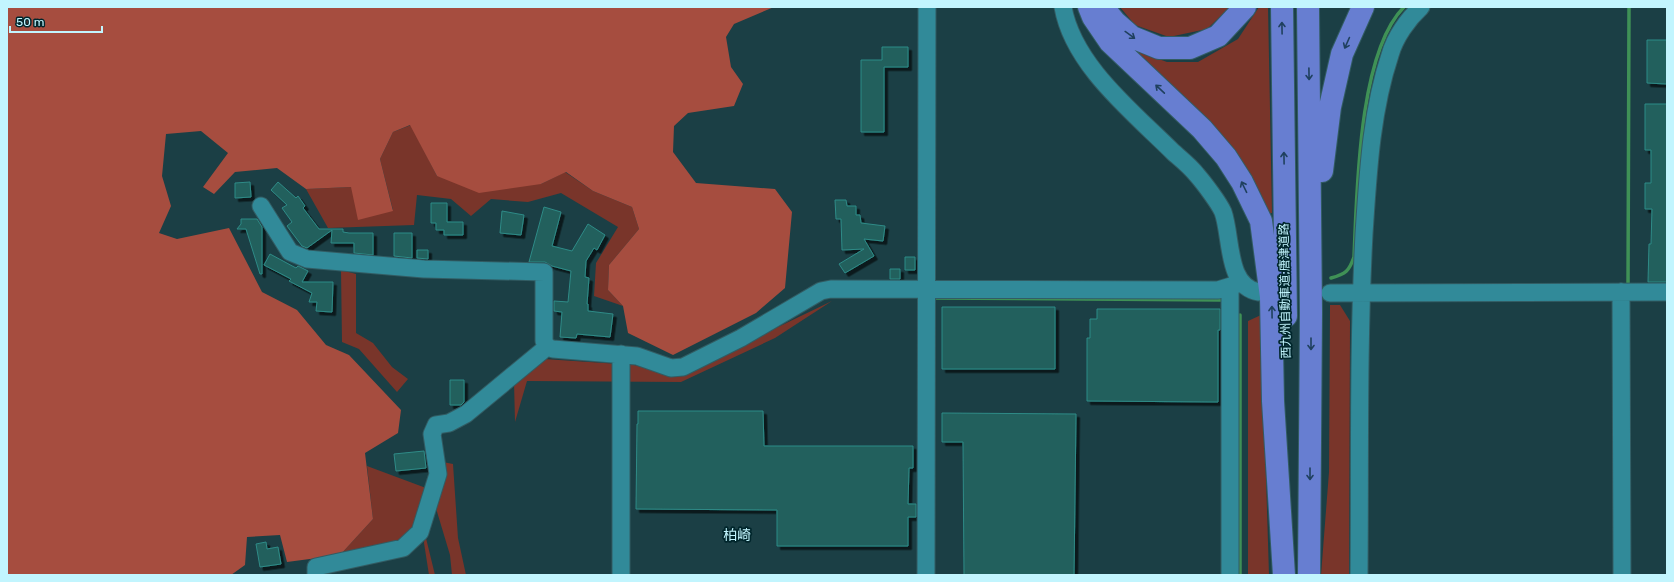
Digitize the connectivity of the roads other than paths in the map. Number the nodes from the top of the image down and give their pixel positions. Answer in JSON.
{"nodes":[{"id":1,"x":927,"y":7,"type":"edge"},
{"id":2,"x":1063,"y":7,"type":"edge"},
{"id":3,"x":1089,"y":7,"type":"edge"},
{"id":4,"x":1103,"y":7,"type":"edge"},
{"id":5,"x":1245,"y":7,"type":"edge"},
{"id":6,"x":1282,"y":7,"type":"edge"},
{"id":7,"x":1308,"y":7,"type":"edge"},
{"id":8,"x":1363,"y":7,"type":"edge"},
{"id":9,"x":1421,"y":7,"type":"edge"},
{"id":10,"x":261,"y":206,"type":"dead end"},
{"id":11,"x":1236,"y":285,"type":"junction"},
{"id":12,"x":927,"y":289,"type":"junction"},
{"id":13,"x":1259,"y":292,"type":"dead end"},
{"id":14,"x":1361,"y":292,"type":"junction"},
{"id":15,"x":1626,"y":292,"type":"junction"},
{"id":16,"x":1667,"y":292,"type":"edge"},
{"id":17,"x":1330,"y":293,"type":"dead end"},
{"id":18,"x":1311,"y":312,"type":"junction"},
{"id":19,"x":547,"y":347,"type":"junction"},
{"id":20,"x":621,"y":354,"type":"junction"},
{"id":21,"x":316,"y":575,"type":"edge"},
{"id":22,"x":621,"y":575,"type":"edge"},
{"id":23,"x":926,"y":575,"type":"edge"},
{"id":24,"x":1230,"y":575,"type":"edge"},
{"id":25,"x":1285,"y":575,"type":"edge"},
{"id":26,"x":1309,"y":575,"type":"edge"},
{"id":27,"x":1359,"y":575,"type":"edge"},
{"id":28,"x":1622,"y":575,"type":"edge"}],
"edges":[{"from":1,"to":12,"type":"street"},
{"from":2,"to":11,"type":"street"},
{"from":25,"to":3,"type":"highway","one_way":true},
{"from":4,"to":5,"type":"highway","one_way":true},
{"from":25,"to":6,"type":"highway","name":"西九州自動車道;唐津道路","one_way":true},
{"from":7,"to":18,"type":"highway","name":"西九州自動車道;唐津道路","one_way":true},
{"from":8,"to":18,"type":"highway","one_way":true},
{"from":9,"to":14,"type":"street"},
{"from":10,"to":19,"type":"street"},
{"from":11,"to":12,"type":"street"},
{"from":11,"to":13,"type":"street"},
{"from":11,"to":24,"type":"street"},
{"from":12,"to":20,"type":"street"},
{"from":12,"to":23,"type":"street"},
{"from":14,"to":15,"type":"street"},
{"from":14,"to":17,"type":"street"},
{"from":14,"to":27,"type":"street"},
{"from":15,"to":16,"type":"street"},
{"from":15,"to":28,"type":"street"},
{"from":18,"to":26,"type":"highway","name":"西九州自動車道;唐津道路","one_way":true},
{"from":19,"to":20,"type":"street"},
{"from":19,"to":21,"type":"street"},
{"from":20,"to":22,"type":"street"}]}
